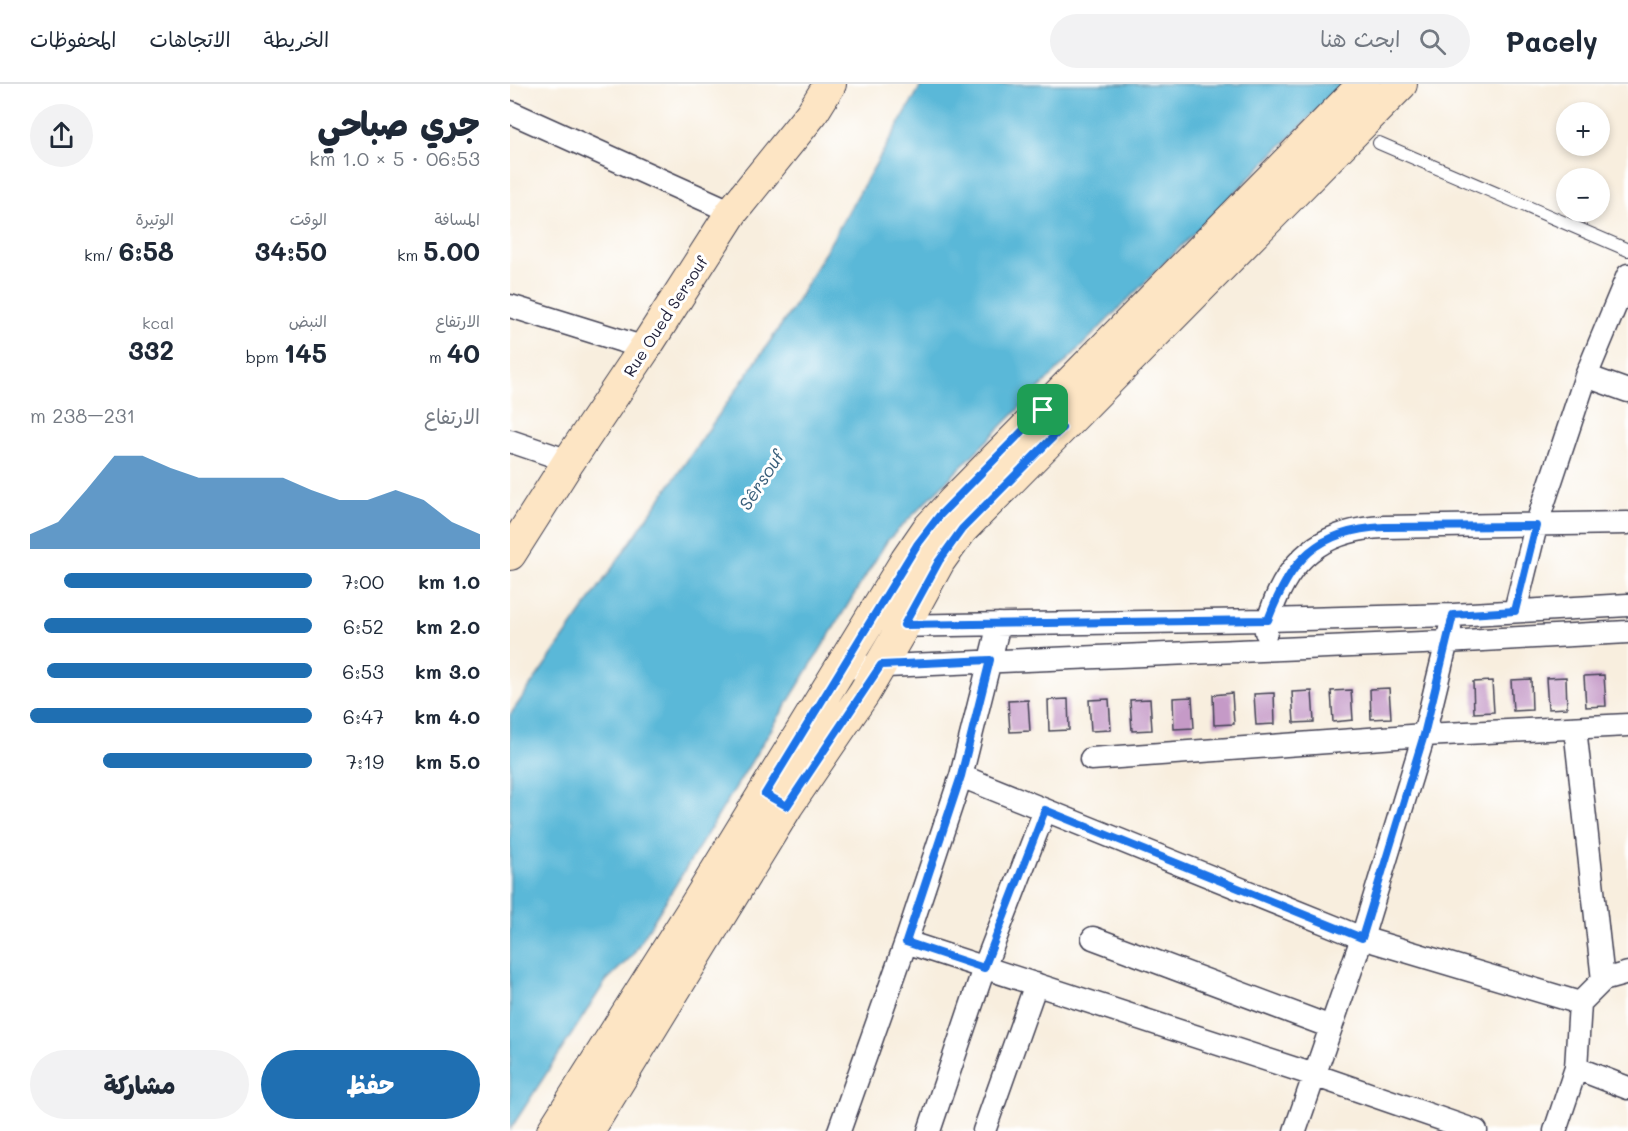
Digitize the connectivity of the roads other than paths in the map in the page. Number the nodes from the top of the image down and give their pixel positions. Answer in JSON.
{"nodes":[{"id":1,"x":830,"y":84,"type":"edge"},
{"id":2,"x":1401,"y":84,"type":"edge"},
{"id":3,"x":1366,"y":109,"type":"edge"},
{"id":4,"x":510,"y":112,"type":"edge"},
{"id":5,"x":732,"y":212,"type":"junction"},
{"id":6,"x":1628,"y":250,"type":"edge"},
{"id":7,"x":1628,"y":275,"type":"edge"},
{"id":8,"x":510,"y":306,"type":"edge"},
{"id":9,"x":645,"y":348,"type":"junction"},
{"id":10,"x":1587,"y":376,"type":"junction"},
{"id":11,"x":1628,"y":391,"type":"edge"},
{"id":12,"x":1053,"y":419,"type":"junction"},
{"id":13,"x":510,"y":441,"type":"edge"},
{"id":14,"x":569,"y":460,"type":"junction"},
{"id":15,"x":1628,"y":523,"type":"edge"},
{"id":16,"x":1536,"y":526,"type":"junction"},
{"id":17,"x":515,"y":538,"type":"edge"},
{"id":18,"x":1628,"y":605,"type":"edge"},
{"id":19,"x":1515,"y":611,"type":"junction"},
{"id":20,"x":1453,"y":615,"type":"junction"},
{"id":21,"x":1268,"y":620,"type":"junction"},
{"id":22,"x":999,"y":624,"type":"junction"},
{"id":23,"x":904,"y":625,"type":"junction"},
{"id":24,"x":865,"y":626,"type":"junction"},
{"id":25,"x":1628,"y":632,"type":"edge"},
{"id":26,"x":1446,"y":642,"type":"junction"},
{"id":27,"x":1264,"y":648,"type":"junction"},
{"id":28,"x":990,"y":660,"type":"junction"},
{"id":29,"x":881,"y":665,"type":"junction"},
{"id":30,"x":840,"y":668,"type":"junction"},
{"id":31,"x":1628,"y":726,"type":"edge"},
{"id":32,"x":1575,"y":728,"type":"junction"},
{"id":33,"x":1424,"y":735,"type":"junction"},
{"id":34,"x":1091,"y":759,"type":"dead end"},
{"id":35,"x":961,"y":776,"type":"junction"},
{"id":36,"x":776,"y":800,"type":"junction"},
{"id":37,"x":1045,"y":810,"type":"junction"},
{"id":38,"x":1093,"y":938,"type":"dead end"},
{"id":39,"x":1362,"y":938,"type":"junction"},
{"id":40,"x":906,"y":942,"type":"junction"},
{"id":41,"x":984,"y":968,"type":"junction"},
{"id":42,"x":1628,"y":973,"type":"edge"},
{"id":43,"x":1603,"y":980,"type":"junction"},
{"id":44,"x":1036,"y":984,"type":"junction"},
{"id":45,"x":1580,"y":1003,"type":"junction"},
{"id":46,"x":1331,"y":1027,"type":"junction"},
{"id":47,"x":634,"y":1029,"type":"junction"},
{"id":48,"x":1576,"y":1068,"type":"junction"},
{"id":49,"x":1314,"y":1075,"type":"junction"},
{"id":50,"x":1628,"y":1088,"type":"edge"},
{"id":51,"x":553,"y":1131,"type":"edge"},
{"id":52,"x":588,"y":1131,"type":"edge"},
{"id":53,"x":839,"y":1131,"type":"edge"},
{"id":54,"x":929,"y":1131,"type":"edge"},
{"id":55,"x":984,"y":1131,"type":"edge"},
{"id":56,"x":1295,"y":1131,"type":"edge"},
{"id":57,"x":1476,"y":1131,"type":"edge"},
{"id":58,"x":1555,"y":1131,"type":"edge"}],
"edges":[{"from":1,"to":5,"type":"street","name":"Rue Oued Sersouf"},
{"from":2,"to":3,"type":"street"},
{"from":3,"to":6,"type":"lane"},
{"from":3,"to":12,"type":"street"},
{"from":4,"to":5,"type":"street"},
{"from":5,"to":9,"type":"street","name":"Rue Oued Sersouf"},
{"from":7,"to":10,"type":"street"},
{"from":8,"to":9,"type":"street"},
{"from":9,"to":14,"type":"street","name":"Rue Oued Sersouf"},
{"from":10,"to":11,"type":"street"},
{"from":10,"to":16,"type":"street"},
{"from":12,"to":23,"type":"street"},
{"from":12,"to":24,"type":"street"},
{"from":13,"to":14,"type":"street"},
{"from":14,"to":17,"type":"street","name":"Rue Oued Sersouf"},
{"from":15,"to":16,"type":"street"},
{"from":16,"to":19,"type":"street"},
{"from":16,"to":21,"type":"street"},
{"from":18,"to":19,"type":"street"},
{"from":19,"to":20,"type":"street"},
{"from":20,"to":21,"type":"street"},
{"from":20,"to":26,"type":"street"},
{"from":21,"to":22,"type":"street"},
{"from":21,"to":27,"type":"street"},
{"from":22,"to":23,"type":"street"},
{"from":22,"to":28,"type":"street"},
{"from":23,"to":24,"type":"street"},
{"from":23,"to":29,"type":"street"},
{"from":24,"to":30,"type":"street"},
{"from":25,"to":26,"type":"street"},
{"from":26,"to":27,"type":"street"},
{"from":26,"to":33,"type":"street"},
{"from":27,"to":28,"type":"street"},
{"from":28,"to":29,"type":"street"},
{"from":28,"to":35,"type":"street"},
{"from":29,"to":30,"type":"street"},
{"from":29,"to":36,"type":"street"},
{"from":30,"to":36,"type":"street"},
{"from":31,"to":32,"type":"street"},
{"from":32,"to":33,"type":"street"},
{"from":32,"to":43,"type":"street"},
{"from":33,"to":34,"type":"street"},
{"from":33,"to":39,"type":"street"},
{"from":35,"to":37,"type":"street"},
{"from":35,"to":40,"type":"street"},
{"from":36,"to":47,"type":"street"},
{"from":37,"to":39,"type":"street"},
{"from":37,"to":41,"type":"street"},
{"from":38,"to":46,"type":"street"},
{"from":39,"to":45,"type":"street"},
{"from":39,"to":46,"type":"street"},
{"from":40,"to":41,"type":"street"},
{"from":40,"to":53,"type":"street"},
{"from":41,"to":44,"type":"street"},
{"from":41,"to":54,"type":"street"},
{"from":42,"to":43,"type":"street"},
{"from":43,"to":45,"type":"street"},
{"from":44,"to":49,"type":"street"},
{"from":44,"to":55,"type":"street"},
{"from":45,"to":48,"type":"street"},
{"from":46,"to":49,"type":"street"},
{"from":47,"to":51,"type":"street"},
{"from":47,"to":52,"type":"street"},
{"from":48,"to":50,"type":"street"},
{"from":48,"to":58,"type":"street"},
{"from":49,"to":56,"type":"street"},
{"from":49,"to":57,"type":"street"}]}
